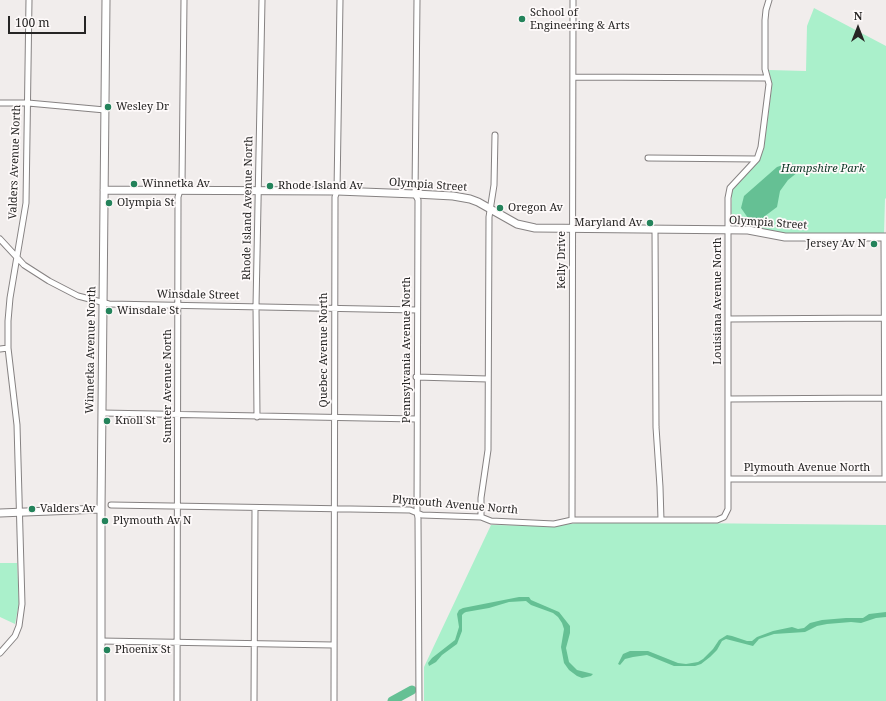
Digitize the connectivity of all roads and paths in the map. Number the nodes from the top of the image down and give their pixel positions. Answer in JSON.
{"nodes":[{"id":1,"x":29,"y":0,"type":"edge"},
{"id":2,"x":106,"y":0,"type":"edge"},
{"id":3,"x":184,"y":0,"type":"edge"},
{"id":4,"x":262,"y":0,"type":"edge"},
{"id":5,"x":340,"y":0,"type":"edge"},
{"id":6,"x":416,"y":0,"type":"edge"},
{"id":7,"x":573,"y":0,"type":"edge"},
{"id":8,"x":769,"y":0,"type":"edge"},
{"id":9,"x":572,"y":77,"type":"junction"},
{"id":10,"x":767,"y":78,"type":"junction"},
{"id":11,"x":0,"y":102,"type":"edge"},
{"id":12,"x":28,"y":103,"type":"junction"},
{"id":13,"x":105,"y":110,"type":"junction"},
{"id":14,"x":495,"y":135,"type":"dead end"},
{"id":15,"x":648,"y":158,"type":"dead end"},
{"id":16,"x":757,"y":159,"type":"junction"},
{"id":17,"x":104,"y":190,"type":"junction"},
{"id":18,"x":180,"y":191,"type":"junction"},
{"id":19,"x":259,"y":191,"type":"junction"},
{"id":20,"x":337,"y":191,"type":"junction"},
{"id":21,"x":416,"y":194,"type":"junction"},
{"id":22,"x":490,"y":209,"type":"junction"},
{"id":23,"x":572,"y":228,"type":"junction"},
{"id":24,"x":655,"y":229,"type":"junction"},
{"id":25,"x":728,"y":230,"type":"junction"},
{"id":26,"x":885,"y":237,"type":"edge"},
{"id":27,"x":0,"y":239,"type":"edge"},
{"id":28,"x":17,"y":257,"type":"junction"},
{"id":29,"x":103,"y":302,"type":"junction"},
{"id":30,"x":178,"y":304,"type":"junction"},
{"id":31,"x":256,"y":306,"type":"junction"},
{"id":32,"x":335,"y":308,"type":"junction"},
{"id":33,"x":417,"y":310,"type":"junction"},
{"id":34,"x":885,"y":318,"type":"edge"},
{"id":35,"x":728,"y":319,"type":"junction"},
{"id":36,"x":8,"y":348,"type":"junction"},
{"id":37,"x":0,"y":349,"type":"edge"},
{"id":38,"x":416,"y":377,"type":"junction"},
{"id":39,"x":488,"y":379,"type":"junction"},
{"id":40,"x":885,"y":398,"type":"edge"},
{"id":41,"x":728,"y":399,"type":"junction"},
{"id":42,"x":102,"y":413,"type":"junction"},
{"id":43,"x":178,"y":414,"type":"junction"},
{"id":44,"x":257,"y":417,"type":"junction"},
{"id":45,"x":334,"y":417,"type":"junction"},
{"id":46,"x":416,"y":419,"type":"junction"},
{"id":47,"x":728,"y":479,"type":"junction"},
{"id":48,"x":886,"y":479,"type":"edge"},
{"id":49,"x":111,"y":505,"type":"dead end"},
{"id":50,"x":177,"y":506,"type":"junction"},
{"id":51,"x":255,"y":508,"type":"junction"},
{"id":52,"x":334,"y":508,"type":"junction"},
{"id":53,"x":101,"y":509,"type":"junction"},
{"id":54,"x":20,"y":512,"type":"junction"},
{"id":55,"x":417,"y":512,"type":"junction"},
{"id":56,"x":0,"y":513,"type":"edge"},
{"id":57,"x":481,"y":516,"type":"junction"},
{"id":58,"x":724,"y":518,"type":"joint"},
{"id":59,"x":572,"y":520,"type":"junction"},
{"id":60,"x":661,"y":520,"type":"junction"},
{"id":61,"x":101,"y":641,"type":"junction"},
{"id":62,"x":176,"y":642,"type":"junction"},
{"id":63,"x":254,"y":644,"type":"junction"},
{"id":64,"x":333,"y":645,"type":"junction"},
{"id":65,"x":0,"y":653,"type":"edge"},
{"id":66,"x":102,"y":701,"type":"edge"},
{"id":67,"x":177,"y":701,"type":"edge"},
{"id":68,"x":254,"y":701,"type":"edge"},
{"id":69,"x":334,"y":701,"type":"edge"},
{"id":70,"x":419,"y":701,"type":"edge"}],
"edges":[{"from":1,"to":12,"type":"street","name":"Valders Avenue North"},
{"from":2,"to":13,"type":"street","name":"Winnetka Avenue North"},
{"from":3,"to":18,"type":"street","name":"Sumter Avenue North"},
{"from":4,"to":19,"type":"street","name":"Rhode Island Avenue North"},
{"from":5,"to":20,"type":"street","name":"Quebec Avenue North"},
{"from":6,"to":21,"type":"street","name":"Pennsylvania Avenue North"},
{"from":7,"to":9,"type":"street","name":"Kelly Drive"},
{"from":8,"to":10,"type":"street","name":"Louisiana Avenue North"},
{"from":9,"to":10,"type":"street"},
{"from":9,"to":23,"type":"street","name":"Kelly Drive"},
{"from":10,"to":16,"type":"street","name":"Louisiana Avenue North"},
{"from":11,"to":12,"type":"street"},
{"from":12,"to":13,"type":"street"},
{"from":12,"to":28,"type":"street","name":"Valders Avenue North"},
{"from":13,"to":17,"type":"street","name":"Winnetka Avenue North"},
{"from":14,"to":22,"type":"street"},
{"from":15,"to":16,"type":"street"},
{"from":16,"to":25,"type":"street","name":"Louisiana Avenue North"},
{"from":17,"to":18,"type":"street","name":"Olympia Street"},
{"from":17,"to":29,"type":"street","name":"Winnetka Avenue North"},
{"from":18,"to":19,"type":"street","name":"Olympia Street"},
{"from":18,"to":30,"type":"street","name":"Sumter Avenue North"},
{"from":19,"to":20,"type":"street","name":"Olympia Street"},
{"from":19,"to":31,"type":"street","name":"Rhode Island Avenue North"},
{"from":20,"to":21,"type":"street","name":"Olympia Street"},
{"from":20,"to":32,"type":"street","name":"Quebec Avenue North"},
{"from":21,"to":22,"type":"street","name":"Olympia Street"},
{"from":21,"to":33,"type":"street","name":"Pennsylvania Avenue North"},
{"from":22,"to":23,"type":"street","name":"Olympia Street"},
{"from":22,"to":39,"type":"street"},
{"from":23,"to":24,"type":"street","name":"Olympia Street"},
{"from":23,"to":59,"type":"street","name":"Kelly Drive"},
{"from":24,"to":25,"type":"street","name":"Olympia Street"},
{"from":24,"to":60,"type":"street"},
{"from":25,"to":26,"type":"street","name":"Olympia Street"},
{"from":25,"to":35,"type":"street","name":"Louisiana Avenue North"},
{"from":26,"to":34,"type":"street"},
{"from":27,"to":28,"type":"street","name":"Winsdale Street"},
{"from":28,"to":29,"type":"street","name":"Winsdale Street"},
{"from":28,"to":36,"type":"street","name":"Valders Avenue North"},
{"from":29,"to":30,"type":"street","name":"Winsdale Street"},
{"from":29,"to":42,"type":"street","name":"Winnetka Avenue North"},
{"from":30,"to":31,"type":"street","name":"Winsdale Street"},
{"from":30,"to":43,"type":"street","name":"Sumter Avenue North"},
{"from":31,"to":32,"type":"street","name":"Winsdale Street"},
{"from":31,"to":44,"type":"street","name":"Rhode Island Avenue North"},
{"from":32,"to":33,"type":"street","name":"Winsdale Street"},
{"from":32,"to":45,"type":"street","name":"Quebec Avenue North"},
{"from":33,"to":38,"type":"street","name":"Pennsylvania Avenue North"},
{"from":34,"to":35,"type":"street"},
{"from":34,"to":40,"type":"street"},
{"from":35,"to":41,"type":"street","name":"Louisiana Avenue North"},
{"from":36,"to":37,"type":"street"},
{"from":36,"to":54,"type":"street","name":"Valders Avenue North"},
{"from":38,"to":39,"type":"street"},
{"from":38,"to":46,"type":"street","name":"Pennsylvania Avenue North"},
{"from":39,"to":57,"type":"street"},
{"from":40,"to":41,"type":"street"},
{"from":40,"to":48,"type":"street"},
{"from":41,"to":47,"type":"street","name":"Louisiana Avenue North"},
{"from":42,"to":43,"type":"street"},
{"from":42,"to":53,"type":"street","name":"Winnetka Avenue North"},
{"from":43,"to":44,"type":"street"},
{"from":43,"to":50,"type":"street","name":"Sumter Avenue North"},
{"from":44,"to":45,"type":"street"},
{"from":45,"to":46,"type":"street"},
{"from":45,"to":52,"type":"street","name":"Quebec Avenue North"},
{"from":46,"to":55,"type":"street","name":"Pennsylvania Avenue North"},
{"from":47,"to":48,"type":"street","name":"Plymouth Avenue North"},
{"from":47,"to":58,"type":"street","name":"Louisiana Avenue North"},
{"from":49,"to":50,"type":"street","name":"Plymouth Avenue North"},
{"from":50,"to":51,"type":"street","name":"Plymouth Avenue North"},
{"from":50,"to":62,"type":"street","name":"Sumter Avenue North"},
{"from":51,"to":52,"type":"street","name":"Plymouth Avenue North"},
{"from":51,"to":63,"type":"street"},
{"from":52,"to":55,"type":"street","name":"Plymouth Avenue North"},
{"from":52,"to":64,"type":"street","name":"Quebec Avenue North"},
{"from":53,"to":54,"type":"street"},
{"from":53,"to":61,"type":"street","name":"Winnetka Avenue North"},
{"from":54,"to":56,"type":"street"},
{"from":54,"to":65,"type":"street","name":"Valders Avenue North"},
{"from":55,"to":57,"type":"street","name":"Plymouth Avenue North"},
{"from":55,"to":70,"type":"street","name":"Pennsylvania Avenue North"},
{"from":57,"to":59,"type":"street","name":"Plymouth Avenue North"},
{"from":58,"to":60,"type":"street","name":"Plymouth Avenue North"},
{"from":59,"to":60,"type":"street","name":"Plymouth Avenue North"},
{"from":61,"to":62,"type":"street"},
{"from":61,"to":66,"type":"street","name":"Winnetka Avenue North"},
{"from":62,"to":63,"type":"street"},
{"from":62,"to":67,"type":"street","name":"Sumter Avenue North"},
{"from":63,"to":64,"type":"street"},
{"from":63,"to":68,"type":"street"},
{"from":64,"to":69,"type":"street","name":"Quebec Avenue North"}]}
